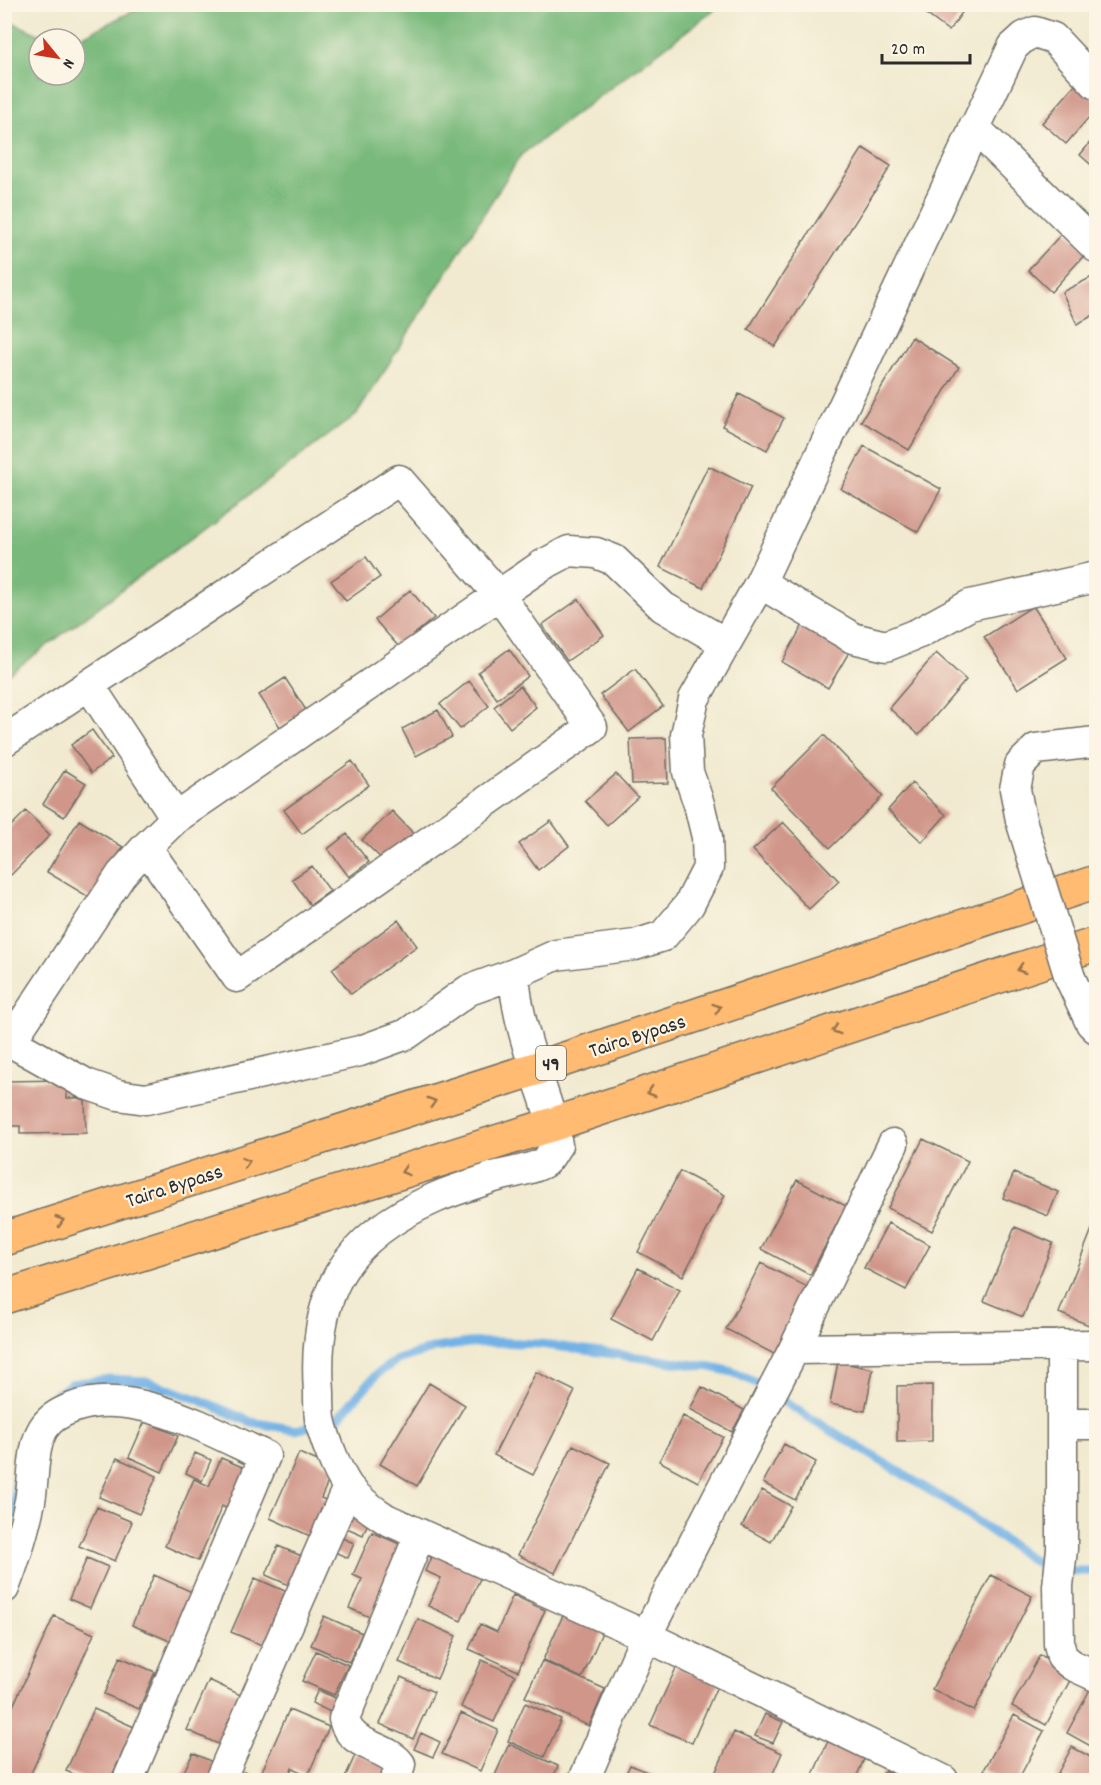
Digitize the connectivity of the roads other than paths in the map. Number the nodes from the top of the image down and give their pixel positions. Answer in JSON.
{"nodes":[{"id":1,"x":1096,"y":84,"type":"edge"},
{"id":2,"x":974,"y":127,"type":"junction"},
{"id":3,"x":1096,"y":248,"type":"edge"},
{"id":4,"x":1096,"y":577,"type":"edge"},
{"id":5,"x":760,"y":583,"type":"junction"},
{"id":6,"x":498,"y":595,"type":"junction"},
{"id":7,"x":725,"y":643,"type":"junction"},
{"id":8,"x":89,"y":685,"type":"junction"},
{"id":9,"x":4,"y":741,"type":"edge"},
{"id":10,"x":1096,"y":742,"type":"edge"},
{"id":11,"x":176,"y":818,"type":"junction"},
{"id":12,"x":146,"y":847,"type":"junction"},
{"id":13,"x":1096,"y":882,"type":"edge"},
{"id":14,"x":1096,"y":945,"type":"edge"},
{"id":15,"x":514,"y":974,"type":"junction"},
{"id":16,"x":1096,"y":1028,"type":"edge"},
{"id":17,"x":8,"y":1040,"type":"edge"},
{"id":18,"x":535,"y":1069,"type":"junction"},
{"id":19,"x":554,"y":1124,"type":"junction"},
{"id":20,"x":893,"y":1143,"type":"dead end"},
{"id":21,"x":4,"y":1239,"type":"edge"},
{"id":22,"x":4,"y":1297,"type":"edge"},
{"id":23,"x":1062,"y":1345,"type":"junction"},
{"id":24,"x":1096,"y":1345,"type":"edge"},
{"id":25,"x":794,"y":1349,"type":"junction"},
{"id":26,"x":1062,"y":1424,"type":"junction"},
{"id":27,"x":1096,"y":1424,"type":"edge"},
{"id":28,"x":348,"y":1487,"type":"junction"},
{"id":29,"x":420,"y":1534,"type":"junction"},
{"id":30,"x":4,"y":1588,"type":"edge"},
{"id":31,"x":646,"y":1636,"type":"junction"},
{"id":32,"x":1096,"y":1676,"type":"edge"},
{"id":33,"x":128,"y":1780,"type":"edge"},
{"id":34,"x":220,"y":1780,"type":"edge"},
{"id":35,"x":396,"y":1780,"type":"edge"},
{"id":36,"x":584,"y":1780,"type":"edge"},
{"id":37,"x":943,"y":1780,"type":"edge"}],
"edges":[{"from":1,"to":2,"type":"street"},
{"from":2,"to":3,"type":"street"},
{"from":2,"to":5,"type":"street"},
{"from":4,"to":5,"type":"street"},
{"from":5,"to":7,"type":"street"},
{"from":6,"to":7,"type":"street"},
{"from":6,"to":8,"type":"street"},
{"from":6,"to":11,"type":"street"},
{"from":6,"to":12,"type":"street"},
{"from":7,"to":15,"type":"street"},
{"from":8,"to":9,"type":"street"},
{"from":8,"to":11,"type":"street"},
{"from":10,"to":16,"type":"street","bridge":true},
{"from":11,"to":12,"type":"street"},
{"from":12,"to":17,"type":"street"},
{"from":18,"to":13,"type":"highway","name":"Taira Bypass","number":"49","one_way":true},
{"from":14,"to":19,"type":"highway","one_way":true},
{"from":15,"to":17,"type":"street"},
{"from":15,"to":18,"type":"street"},
{"from":18,"to":19,"type":"street"},
{"from":21,"to":18,"type":"highway","name":"Taira Bypass","number":"49","one_way":true},
{"from":19,"to":22,"type":"highway","one_way":true},
{"from":19,"to":28,"type":"street"},
{"from":20,"to":25,"type":"street"},
{"from":23,"to":24,"type":"street"},
{"from":23,"to":25,"type":"street"},
{"from":23,"to":26,"type":"street"},
{"from":25,"to":31,"type":"street"},
{"from":26,"to":27,"type":"street"},
{"from":26,"to":32,"type":"street"},
{"from":28,"to":29,"type":"street"},
{"from":28,"to":34,"type":"street"},
{"from":29,"to":31,"type":"street"},
{"from":29,"to":35,"type":"street"},
{"from":30,"to":33,"type":"street"},
{"from":31,"to":36,"type":"street"},
{"from":31,"to":37,"type":"street"}]}
